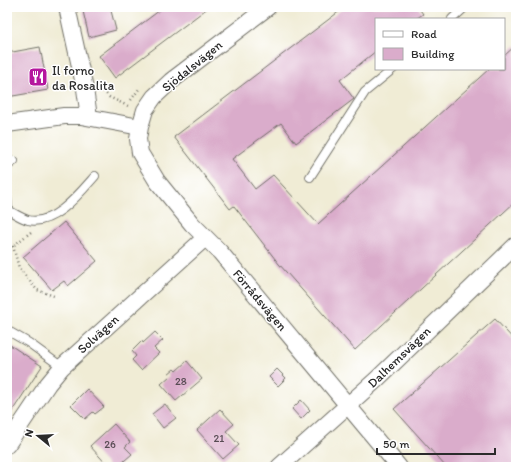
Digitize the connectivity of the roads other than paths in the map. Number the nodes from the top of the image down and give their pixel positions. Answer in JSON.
{"nodes":[{"id":1,"x":67,"y":7,"type":"edge"},
{"id":2,"x":465,"y":7,"type":"edge"},
{"id":3,"x":260,"y":9,"type":"edge"},
{"id":4,"x":453,"y":18,"type":"edge"},
{"id":5,"x":392,"y":70,"type":"edge"},
{"id":6,"x":89,"y":117,"type":"junction"},
{"id":7,"x":7,"y":124,"type":"edge"},
{"id":8,"x":140,"y":127,"type":"junction"},
{"id":9,"x":95,"y":176,"type":"dead end"},
{"id":10,"x":310,"y":177,"type":"dead end"},
{"id":11,"x":7,"y":197,"type":"edge"},
{"id":12,"x":205,"y":238,"type":"junction"},
{"id":13,"x":516,"y":245,"type":"edge"},
{"id":14,"x":7,"y":332,"type":"edge"},
{"id":15,"x":62,"y":367,"type":"junction"},
{"id":16,"x":348,"y":405,"type":"junction"},
{"id":17,"x":7,"y":445,"type":"edge"},
{"id":18,"x":279,"y":467,"type":"edge"},
{"id":19,"x":399,"y":467,"type":"edge"}],
"edges":[{"from":1,"to":6,"type":"street"},
{"from":2,"to":4,"type":"lane"},
{"from":3,"to":8,"type":"street","name":"Sjödalsvägen"},
{"from":5,"to":10,"type":"lane"},
{"from":6,"to":7,"type":"street"},
{"from":6,"to":8,"type":"street"},
{"from":8,"to":12,"type":"street","name":"Förrådsvägen"},
{"from":9,"to":11,"type":"lane"},
{"from":12,"to":15,"type":"street","name":"Solvägen"},
{"from":12,"to":16,"type":"street","name":"Förrådsvägen"},
{"from":13,"to":16,"type":"street","name":"Dalhemsvägen"},
{"from":14,"to":15,"type":"lane"},
{"from":15,"to":17,"type":"street","name":"Solvägen"},
{"from":16,"to":18,"type":"street","name":"Dalhemsvägen"},
{"from":16,"to":19,"type":"street","name":"Förrådsvägen"}]}
